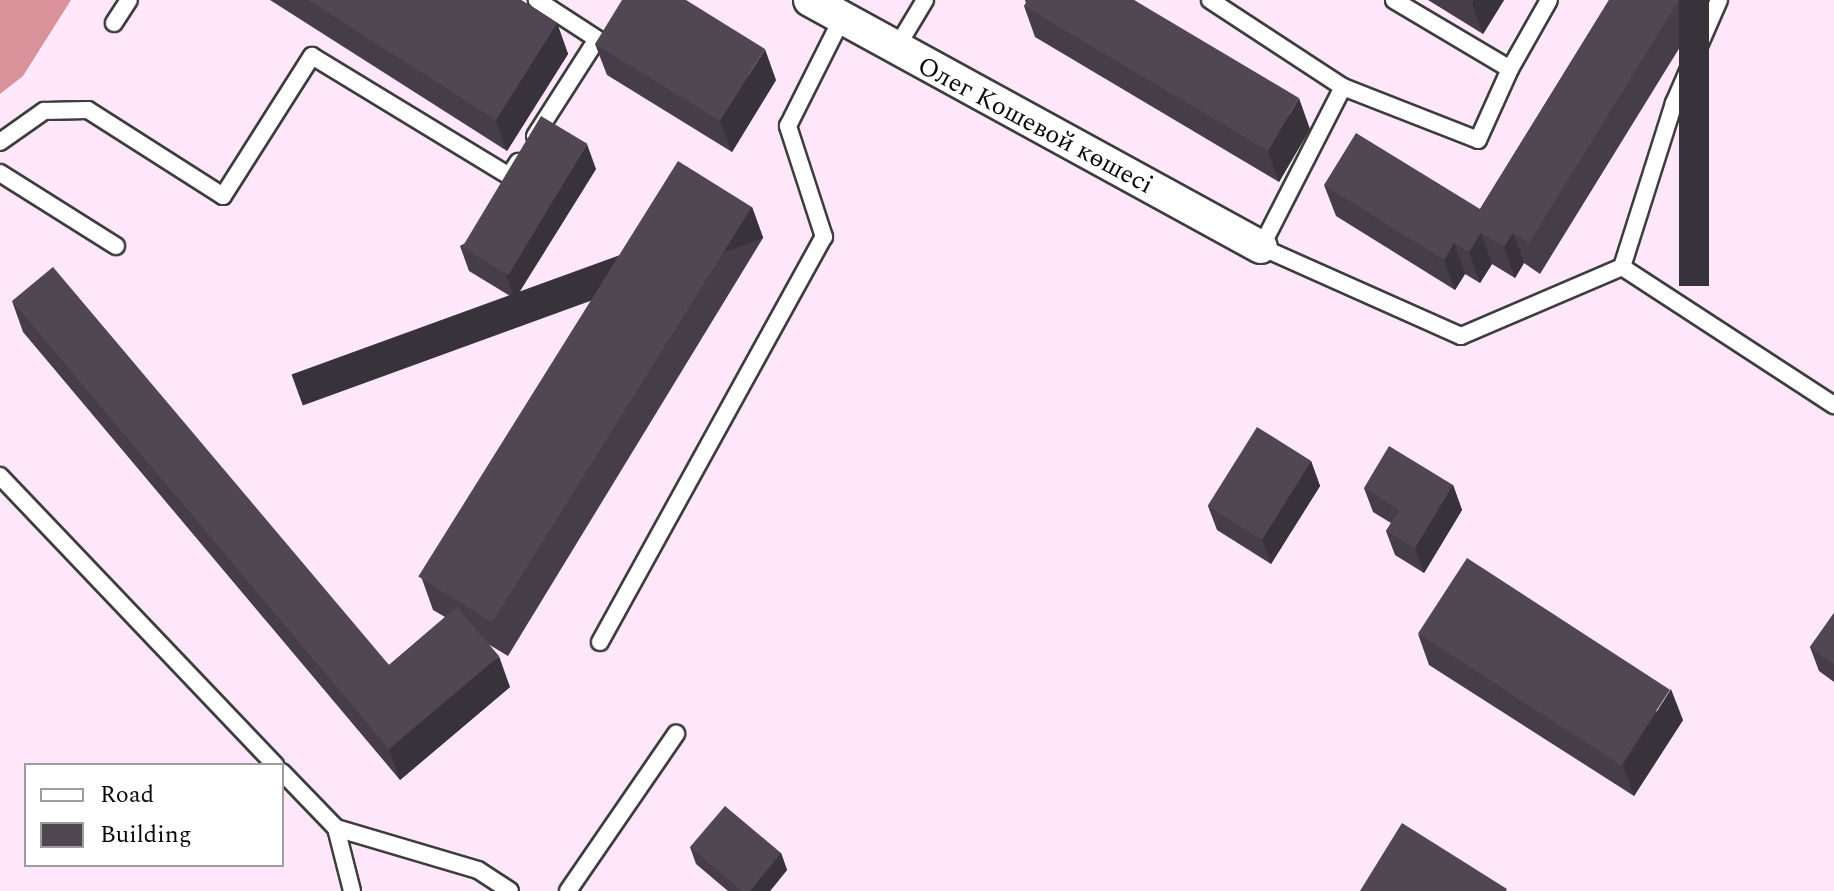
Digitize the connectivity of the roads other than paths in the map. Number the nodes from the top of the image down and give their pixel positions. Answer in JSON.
{"nodes":[{"id":1,"x":129,"y":0,"type":"edge"},
{"id":2,"x":537,"y":0,"type":"edge"},
{"id":3,"x":810,"y":0,"type":"edge"},
{"id":4,"x":925,"y":0,"type":"edge"},
{"id":5,"x":1210,"y":0,"type":"edge"},
{"id":6,"x":1394,"y":0,"type":"edge"},
{"id":7,"x":1549,"y":0,"type":"edge"},
{"id":8,"x":1719,"y":0,"type":"edge"},
{"id":9,"x":842,"y":18,"type":"junction"},
{"id":10,"x":114,"y":23,"type":"dead end"},
{"id":11,"x":895,"y":51,"type":"junction"},
{"id":12,"x":1510,"y":69,"type":"junction"},
{"id":13,"x":1343,"y":87,"type":"junction"},
{"id":14,"x":0,"y":142,"type":"edge"},
{"id":15,"x":0,"y":173,"type":"edge"},
{"id":16,"x":116,"y":246,"type":"dead end"},
{"id":17,"x":1261,"y":247,"type":"junction"},
{"id":18,"x":1622,"y":267,"type":"junction"},
{"id":19,"x":1834,"y":405,"type":"edge"},
{"id":20,"x":0,"y":476,"type":"edge"},
{"id":21,"x":600,"y":642,"type":"dead end"},
{"id":22,"x":676,"y":734,"type":"dead end"},
{"id":23,"x":273,"y":763,"type":"edge"},
{"id":24,"x":284,"y":774,"type":"edge"},
{"id":25,"x":336,"y":828,"type":"junction"},
{"id":26,"x":352,"y":891,"type":"edge"},
{"id":27,"x":510,"y":891,"type":"edge"},
{"id":28,"x":568,"y":891,"type":"edge"}],
"edges":[{"from":1,"to":10,"type":"lane"},
{"from":2,"to":14,"type":"lane"},
{"from":3,"to":9,"type":"street","name":"Олег Кошевой көшесі"},
{"from":4,"to":11,"type":"lane"},
{"from":5,"to":13,"type":"lane"},
{"from":6,"to":12,"type":"lane"},
{"from":7,"to":12,"type":"lane"},
{"from":8,"to":18,"type":"lane"},
{"from":9,"to":11,"type":"street","name":"Олег Кошевой көшесі"},
{"from":9,"to":21,"type":"lane"},
{"from":11,"to":17,"type":"street","name":"Олег Кошевой көшесі"},
{"from":12,"to":13,"type":"lane"},
{"from":13,"to":17,"type":"lane"},
{"from":15,"to":16,"type":"lane"},
{"from":17,"to":18,"type":"lane"},
{"from":18,"to":19,"type":"lane"},
{"from":20,"to":23,"type":"lane"},
{"from":22,"to":28,"type":"lane"},
{"from":24,"to":25,"type":"lane"},
{"from":25,"to":26,"type":"lane"},
{"from":25,"to":27,"type":"lane"}]}
